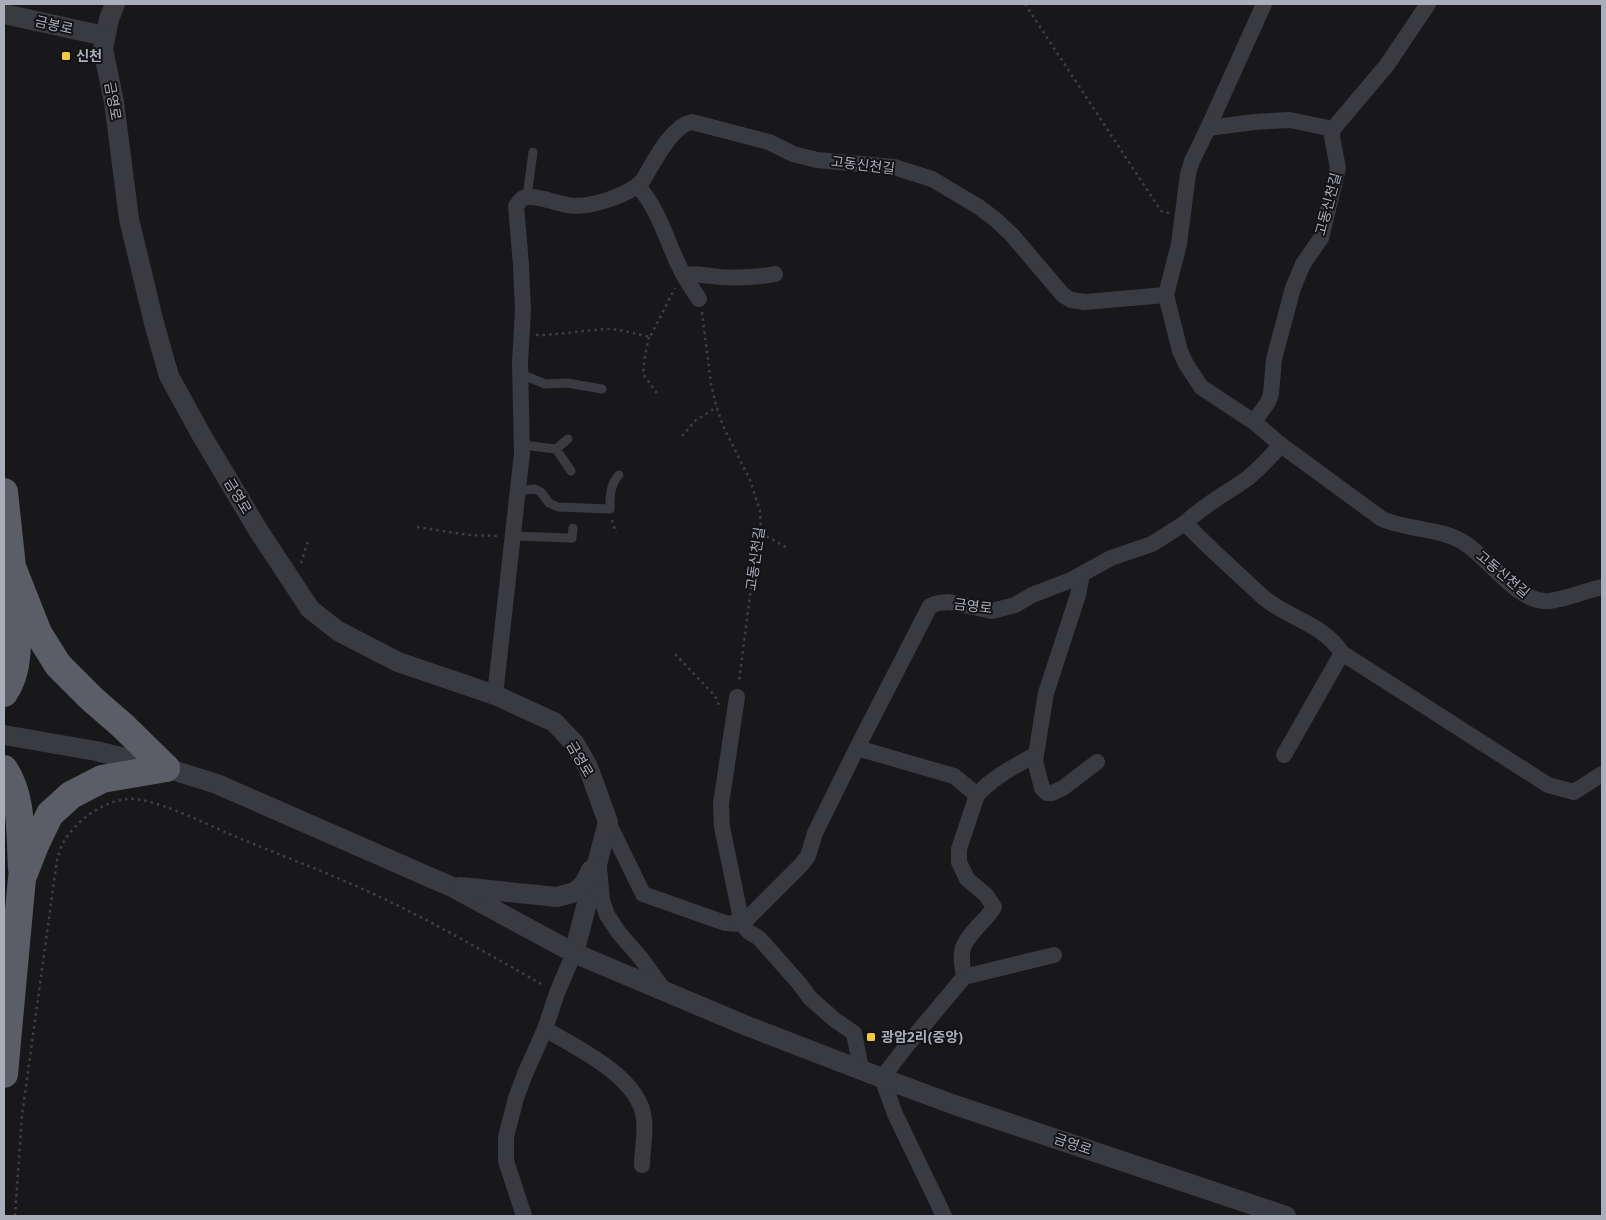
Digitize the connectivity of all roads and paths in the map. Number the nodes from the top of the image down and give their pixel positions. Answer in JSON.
{"nodes":[{"id":1,"x":114,"y":4,"type":"edge"},
{"id":2,"x":1025,"y":4,"type":"edge"},
{"id":3,"x":1264,"y":4,"type":"edge"},
{"id":4,"x":1428,"y":4,"type":"edge"},
{"id":5,"x":4,"y":14,"type":"edge"},
{"id":6,"x":105,"y":36,"type":"junction"},
{"id":7,"x":1208,"y":128,"type":"junction"},
{"id":8,"x":1334,"y":129,"type":"junction"},
{"id":9,"x":533,"y":152,"type":"dead end"},
{"id":10,"x":638,"y":186,"type":"junction"},
{"id":11,"x":526,"y":196,"type":"junction"},
{"id":12,"x":1182,"y":218,"type":"junction"},
{"id":13,"x":776,"y":274,"type":"dead end"},
{"id":14,"x":684,"y":275,"type":"junction"},
{"id":15,"x":1166,"y":296,"type":"junction"},
{"id":16,"x":699,"y":299,"type":"joint"},
{"id":17,"x":522,"y":336,"type":"junction"},
{"id":18,"x":649,"y":337,"type":"junction"},
{"id":19,"x":521,"y":374,"type":"junction"},
{"id":20,"x":602,"y":389,"type":"dead end"},
{"id":21,"x":659,"y":396,"type":"dead end"},
{"id":22,"x":717,"y":407,"type":"junction"},
{"id":23,"x":1254,"y":422,"type":"junction"},
{"id":24,"x":682,"y":436,"type":"dead end"},
{"id":25,"x":568,"y":438,"type":"dead end"},
{"id":26,"x":522,"y":445,"type":"junction"},
{"id":27,"x":1281,"y":445,"type":"junction"},
{"id":28,"x":556,"y":449,"type":"junction"},
{"id":29,"x":571,"y":471,"type":"dead end"},
{"id":30,"x":619,"y":475,"type":"dead end"},
{"id":31,"x":518,"y":490,"type":"junction"},
{"id":32,"x":4,"y":492,"type":"edge"},
{"id":33,"x":1185,"y":523,"type":"junction"},
{"id":34,"x":417,"y":527,"type":"dead end"},
{"id":35,"x":573,"y":528,"type":"dead end"},
{"id":36,"x":761,"y":533,"type":"junction"},
{"id":37,"x":512,"y":536,"type":"junction"},
{"id":38,"x":789,"y":549,"type":"dead end"},
{"id":39,"x":12,"y":567,"type":"junction"},
{"id":40,"x":1082,"y":574,"type":"junction"},
{"id":41,"x":1602,"y":587,"type":"edge"},
{"id":42,"x":1342,"y":653,"type":"junction"},
{"id":43,"x":675,"y":654,"type":"dead end"},
{"id":44,"x":707,"y":688,"type":"dead end"},
{"id":45,"x":4,"y":692,"type":"edge"},
{"id":46,"x":496,"y":695,"type":"junction"},
{"id":47,"x":737,"y":697,"type":"joint"},
{"id":48,"x":4,"y":735,"type":"edge"},
{"id":49,"x":857,"y":748,"type":"junction"},
{"id":50,"x":1035,"y":754,"type":"junction"},
{"id":51,"x":1284,"y":755,"type":"dead end"},
{"id":52,"x":1097,"y":762,"type":"dead end"},
{"id":53,"x":166,"y":768,"type":"junction"},
{"id":54,"x":4,"y":769,"type":"edge"},
{"id":55,"x":1602,"y":774,"type":"edge"},
{"id":56,"x":977,"y":795,"type":"junction"},
{"id":57,"x":608,"y":822,"type":"junction"},
{"id":58,"x":598,"y":858,"type":"junction"},
{"id":59,"x":22,"y":878,"type":"junction"},
{"id":60,"x":452,"y":886,"type":"junction"},
{"id":61,"x":742,"y":924,"type":"junction"},
{"id":62,"x":574,"y":953,"type":"junction"},
{"id":63,"x":1054,"y":955,"type":"dead end"},
{"id":64,"x":964,"y":978,"type":"junction"},
{"id":65,"x":664,"y":990,"type":"junction"},
{"id":66,"x":557,"y":993,"type":"junction"},
{"id":67,"x":545,"y":1029,"type":"junction"},
{"id":68,"x":861,"y":1069,"type":"junction"},
{"id":69,"x":4,"y":1074,"type":"edge"},
{"id":70,"x":882,"y":1078,"type":"junction"},
{"id":71,"x":642,"y":1165,"type":"dead end"},
{"id":72,"x":14,"y":1216,"type":"edge"},
{"id":73,"x":524,"y":1216,"type":"edge"},
{"id":74,"x":944,"y":1216,"type":"edge"},
{"id":75,"x":1286,"y":1216,"type":"edge"}],
"edges":[{"from":1,"to":6,"type":"street","name":"금영로"},
{"from":2,"to":12,"type":"path"},
{"from":3,"to":7,"type":"street","name":"고동신천길"},
{"from":4,"to":8,"type":"street"},
{"from":5,"to":6,"type":"street","name":"금봉로"},
{"from":6,"to":46,"type":"street","name":"금영로"},
{"from":7,"to":8,"type":"street"},
{"from":7,"to":12,"type":"street","name":"고동신천길"},
{"from":8,"to":23,"type":"street","name":"고동신천길"},
{"from":9,"to":11,"type":"lane"},
{"from":10,"to":11,"type":"street"},
{"from":10,"to":14,"type":"street"},
{"from":10,"to":15,"type":"street","name":"고동신천길"},
{"from":11,"to":17,"type":"street"},
{"from":12,"to":15,"type":"street","name":"고동신천길"},
{"from":13,"to":14,"type":"street"},
{"from":14,"to":16,"type":"street"},
{"from":14,"to":18,"type":"path"},
{"from":15,"to":23,"type":"street","name":"고동신천길"},
{"from":16,"to":22,"type":"path","name":"고동신천길"},
{"from":17,"to":18,"type":"path"},
{"from":17,"to":19,"type":"street"},
{"from":18,"to":21,"type":"path"},
{"from":19,"to":20,"type":"lane"},
{"from":19,"to":26,"type":"street"},
{"from":22,"to":24,"type":"path"},
{"from":22,"to":36,"type":"path","name":"고동신천길"},
{"from":23,"to":27,"type":"street","name":"고동신천길"},
{"from":25,"to":28,"type":"lane"},
{"from":26,"to":28,"type":"lane"},
{"from":26,"to":31,"type":"street"},
{"from":27,"to":33,"type":"street"},
{"from":27,"to":41,"type":"street","name":"고동신천길"},
{"from":28,"to":29,"type":"lane"},
{"from":30,"to":31,"type":"lane"},
{"from":31,"to":37,"type":"street"},
{"from":32,"to":39,"type":"highway"},
{"from":33,"to":40,"type":"street"},
{"from":33,"to":42,"type":"street"},
{"from":34,"to":37,"type":"path"},
{"from":35,"to":37,"type":"lane"},
{"from":36,"to":38,"type":"path"},
{"from":36,"to":47,"type":"path","name":"고동신천길"},
{"from":37,"to":46,"type":"street"},
{"from":39,"to":45,"type":"highway"},
{"from":39,"to":53,"type":"highway"},
{"from":40,"to":49,"type":"street","name":"금영로"},
{"from":40,"to":50,"type":"street"},
{"from":42,"to":51,"type":"street"},
{"from":42,"to":55,"type":"street"},
{"from":43,"to":44,"type":"path"},
{"from":46,"to":57,"type":"street","name":"금영로"},
{"from":47,"to":61,"type":"street"},
{"from":48,"to":53,"type":"street"},
{"from":49,"to":56,"type":"street"},
{"from":49,"to":61,"type":"street","name":"금영로"},
{"from":50,"to":52,"type":"street"},
{"from":50,"to":56,"type":"street"},
{"from":53,"to":59,"type":"highway"},
{"from":53,"to":60,"type":"street"},
{"from":54,"to":59,"type":"highway"},
{"from":56,"to":64,"type":"street"},
{"from":57,"to":58,"type":"street"},
{"from":57,"to":61,"type":"street","name":"금영로"},
{"from":58,"to":60,"type":"street"},
{"from":58,"to":62,"type":"street"},
{"from":58,"to":65,"type":"street"},
{"from":59,"to":69,"type":"highway"},
{"from":60,"to":62,"type":"street","name":"금영로"},
{"from":61,"to":68,"type":"street"},
{"from":62,"to":65,"type":"street","name":"금영로"},
{"from":62,"to":66,"type":"street"},
{"from":63,"to":64,"type":"street"},
{"from":64,"to":70,"type":"street"},
{"from":65,"to":68,"type":"street","name":"금영로"},
{"from":66,"to":67,"type":"street"},
{"from":66,"to":72,"type":"path"},
{"from":67,"to":71,"type":"street"},
{"from":67,"to":73,"type":"street"},
{"from":68,"to":70,"type":"street","name":"금영로"},
{"from":70,"to":74,"type":"street"},
{"from":70,"to":75,"type":"street","name":"금영로"}]}
